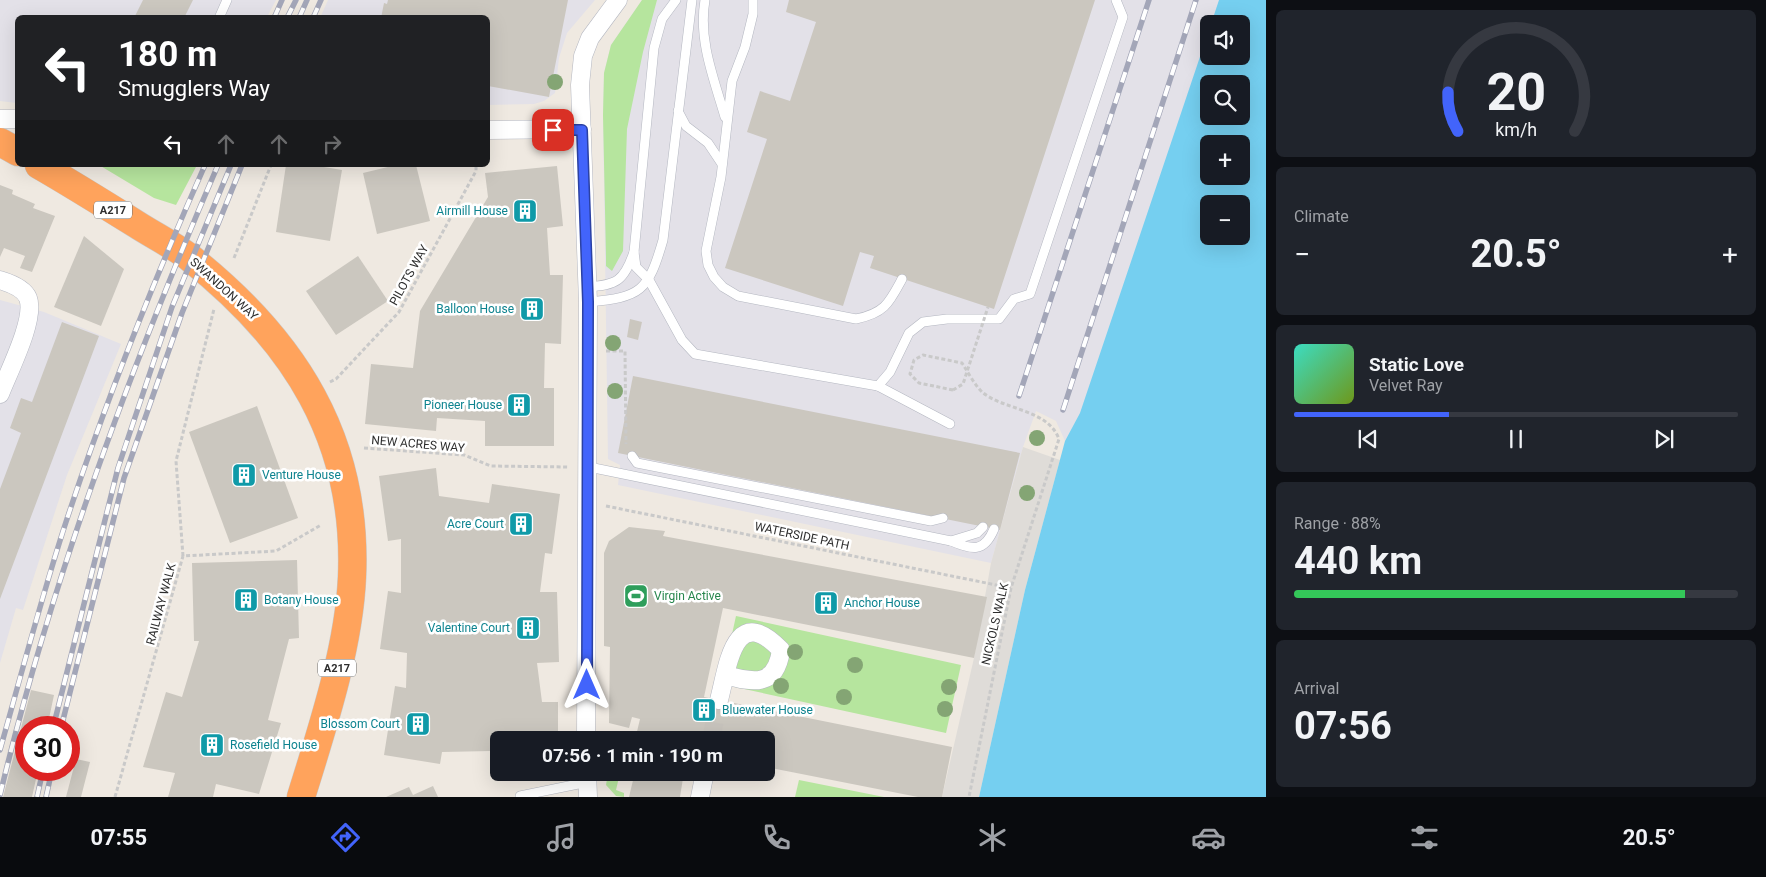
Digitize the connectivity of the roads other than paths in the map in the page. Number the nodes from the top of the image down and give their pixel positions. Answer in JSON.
{"nodes":[{"id":1,"x":227,"y":0,"type":"edge"},
{"id":2,"x":618,"y":0,"type":"edge"},
{"id":3,"x":676,"y":0,"type":"edge"},
{"id":4,"x":692,"y":0,"type":"edge"},
{"id":5,"x":705,"y":0,"type":"edge"},
{"id":6,"x":753,"y":0,"type":"edge"},
{"id":7,"x":1116,"y":0,"type":"edge"},
{"id":8,"x":220,"y":15,"type":"edge"},
{"id":9,"x":678,"y":110,"type":"junction"},
{"id":10,"x":0,"y":119,"type":"edge"},
{"id":11,"x":15,"y":119,"type":"edge"},
{"id":12,"x":726,"y":122,"type":"junction"},
{"id":13,"x":490,"y":130,"type":"edge"},
{"id":14,"x":582,"y":130,"type":"junction"},
{"id":15,"x":0,"y":142,"type":"edge"},
{"id":16,"x":15,"y":150,"type":"edge"},
{"id":17,"x":722,"y":164,"type":"junction"},
{"id":18,"x":42,"y":167,"type":"edge"},
{"id":19,"x":634,"y":252,"type":"junction"},
{"id":20,"x":902,"y":279,"type":"dead end"},
{"id":21,"x":0,"y":280,"type":"edge"},
{"id":22,"x":649,"y":280,"type":"junction"},
{"id":23,"x":588,"y":294,"type":"junction"},
{"id":24,"x":4,"y":371,"type":"edge"},
{"id":25,"x":878,"y":386,"type":"junction"},
{"id":26,"x":0,"y":394,"type":"edge"},
{"id":27,"x":950,"y":424,"type":"dead end"},
{"id":28,"x":632,"y":456,"type":"dead end"},
{"id":29,"x":589,"y":467,"type":"junction"},
{"id":30,"x":943,"y":518,"type":"dead end"},
{"id":31,"x":983,"y":526,"type":"dead end"},
{"id":32,"x":994,"y":529,"type":"dead end"},
{"id":33,"x":951,"y":541,"type":"junction"},
{"id":34,"x":725,"y":675,"type":"dead end"},
{"id":35,"x":719,"y":700,"type":"tunnel mouth"},
{"id":36,"x":586,"y":731,"type":"edge"},
{"id":37,"x":703,"y":781,"type":"edge"},
{"id":38,"x":587,"y":784,"type":"edge"},
{"id":39,"x":520,"y":796,"type":"dead end"},
{"id":40,"x":301,"y":797,"type":"edge"},
{"id":41,"x":700,"y":797,"type":"edge"}],
"edges":[{"from":1,"to":8,"type":"lane"},
{"from":2,"to":14,"type":"street"},
{"from":3,"to":19,"type":"lane"},
{"from":4,"to":9,"type":"lane"},
{"from":5,"to":12,"type":"lane"},
{"from":6,"to":12,"type":"lane"},
{"from":7,"to":25,"type":"lane"},
{"from":9,"to":17,"type":"lane"},
{"from":9,"to":22,"type":"lane"},
{"from":10,"to":11,"type":"street"},
{"from":12,"to":17,"type":"lane"},
{"from":13,"to":14,"type":"street"},
{"from":14,"to":23,"type":"street"},
{"from":15,"to":16,"type":"highway"},
{"from":17,"to":20,"type":"lane"},
{"from":18,"to":40,"type":"highway","name":"SWANDON WAY","number":"A217"},
{"from":19,"to":22,"type":"lane"},
{"from":19,"to":23,"type":"lane"},
{"from":21,"to":24,"type":"street"},
{"from":22,"to":23,"type":"lane"},
{"from":22,"to":25,"type":"lane"},
{"from":23,"to":29,"type":"street"},
{"from":24,"to":26,"type":"street"},
{"from":25,"to":27,"type":"lane"},
{"from":28,"to":30,"type":"lane"},
{"from":29,"to":33,"type":"lane"},
{"from":29,"to":36,"type":"street"},
{"from":31,"to":33,"type":"lane"},
{"from":32,"to":33,"type":"lane"},
{"from":34,"to":35,"type":"street"},
{"from":37,"to":41,"type":"street"},
{"from":38,"to":39,"type":"lane"}]}
